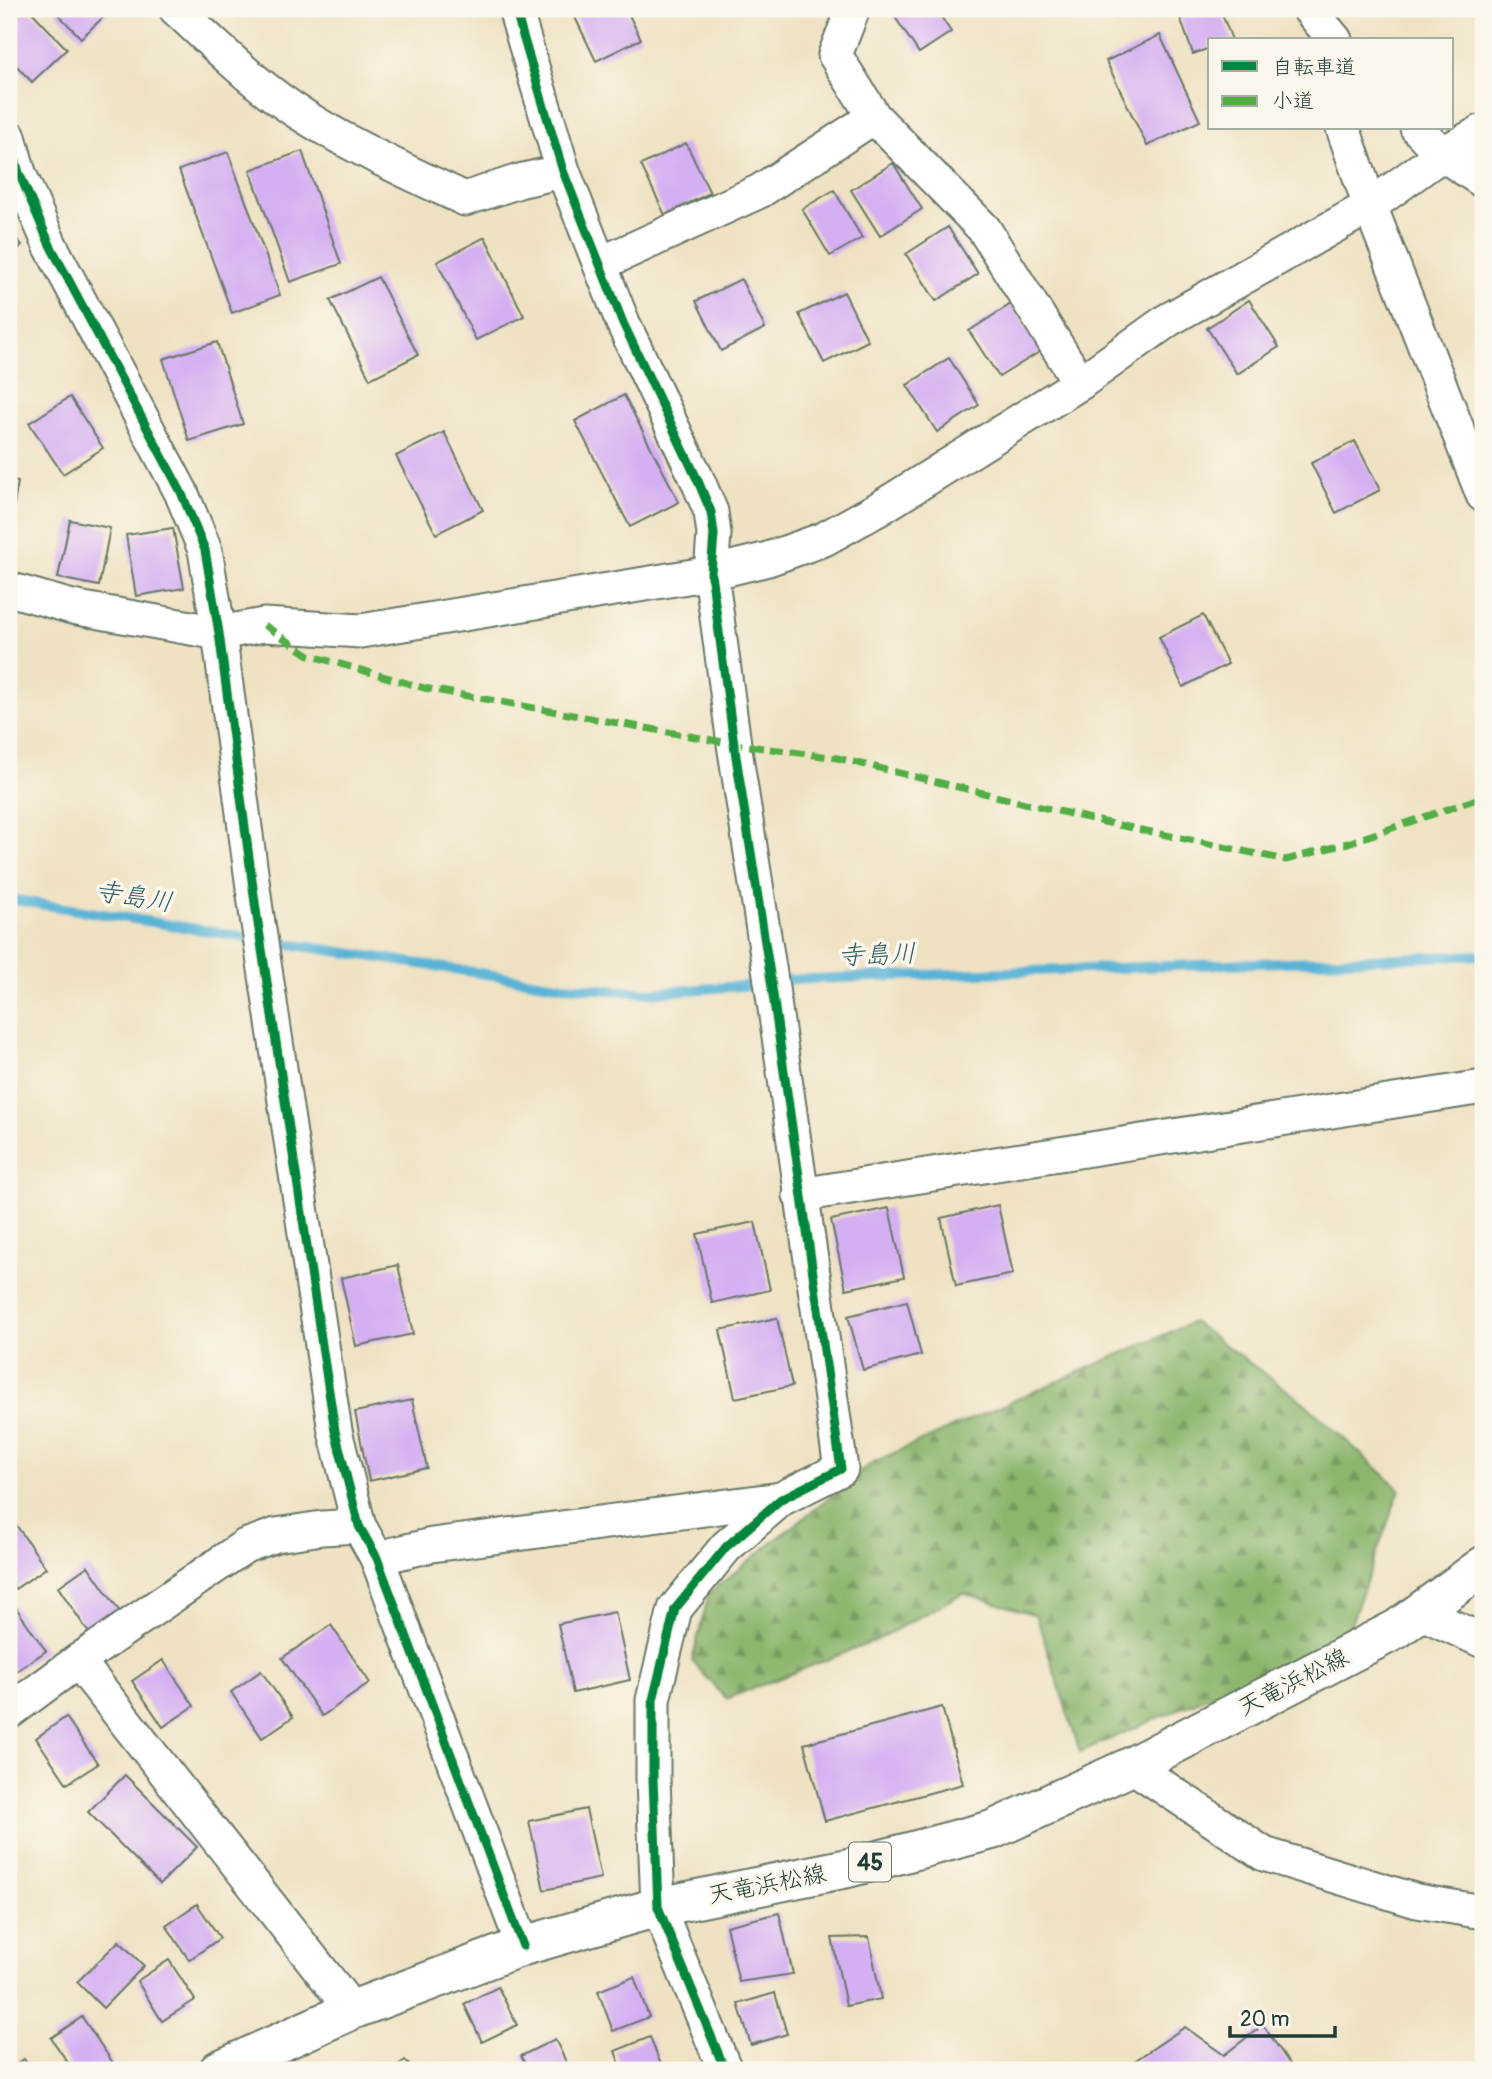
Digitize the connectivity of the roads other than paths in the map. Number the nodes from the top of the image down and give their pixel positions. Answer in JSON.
{"nodes":[{"id":1,"x":176,"y":9,"type":"edge"},
{"id":2,"x":515,"y":9,"type":"edge"},
{"id":3,"x":853,"y":9,"type":"edge"},
{"id":4,"x":1303,"y":9,"type":"edge"},
{"id":5,"x":1309,"y":9,"type":"edge"},
{"id":6,"x":1313,"y":38,"type":"edge"},
{"id":7,"x":1333,"y":38,"type":"edge"},
{"id":8,"x":874,"y":117,"type":"junction"},
{"id":9,"x":1344,"y":130,"type":"edge"},
{"id":10,"x":1419,"y":130,"type":"edge"},
{"id":11,"x":1483,"y":131,"type":"edge"},
{"id":12,"x":9,"y":137,"type":"edge"},
{"id":13,"x":1442,"y":154,"type":"junction"},
{"id":14,"x":563,"y":171,"type":"junction"},
{"id":15,"x":1483,"y":181,"type":"edge"},
{"id":16,"x":1370,"y":206,"type":"junction"},
{"id":17,"x":600,"y":264,"type":"junction"},
{"id":18,"x":1080,"y":383,"type":"junction"},
{"id":19,"x":1483,"y":495,"type":"edge"},
{"id":20,"x":711,"y":573,"type":"junction"},
{"id":21,"x":9,"y":589,"type":"edge"},
{"id":22,"x":219,"y":633,"type":"junction"},
{"id":23,"x":1483,"y":1087,"type":"edge"},
{"id":24,"x":800,"y":1195,"type":"junction"},
{"id":25,"x":781,"y":1499,"type":"junction"},
{"id":26,"x":359,"y":1526,"type":"junction"},
{"id":27,"x":377,"y":1558,"type":"junction"},
{"id":28,"x":1483,"y":1566,"type":"edge"},
{"id":29,"x":1420,"y":1612,"type":"junction"},
{"id":30,"x":1483,"y":1641,"type":"edge"},
{"id":31,"x":78,"y":1661,"type":"junction"},
{"id":32,"x":9,"y":1712,"type":"edge"},
{"id":33,"x":1132,"y":1766,"type":"junction"},
{"id":34,"x":658,"y":1907,"type":"junction"},
{"id":35,"x":1483,"y":1912,"type":"edge"},
{"id":36,"x":523,"y":1946,"type":"junction"},
{"id":37,"x":352,"y":2010,"type":"junction"},
{"id":38,"x":219,"y":2070,"type":"edge"},
{"id":39,"x":725,"y":2070,"type":"edge"}],
"edges":[{"from":1,"to":14,"type":"street"},
{"from":2,"to":14,"type":"street"},
{"from":3,"to":8,"type":"street"},
{"from":4,"to":6,"type":"street"},
{"from":5,"to":7,"type":"street"},
{"from":8,"to":17,"type":"street"},
{"from":8,"to":18,"type":"street"},
{"from":9,"to":16,"type":"street"},
{"from":10,"to":13,"type":"street"},
{"from":11,"to":13,"type":"street"},
{"from":12,"to":22,"type":"street"},
{"from":13,"to":15,"type":"street"},
{"from":13,"to":16,"type":"street"},
{"from":14,"to":17,"type":"street"},
{"from":16,"to":18,"type":"street"},
{"from":16,"to":19,"type":"street"},
{"from":17,"to":20,"type":"street"},
{"from":18,"to":20,"type":"street"},
{"from":20,"to":22,"type":"street"},
{"from":20,"to":24,"type":"street"},
{"from":21,"to":22,"type":"street"},
{"from":22,"to":26,"type":"street"},
{"from":23,"to":24,"type":"street"},
{"from":24,"to":25,"type":"street"},
{"from":25,"to":27,"type":"street"},
{"from":25,"to":34,"type":"street"},
{"from":26,"to":27,"type":"street"},
{"from":26,"to":31,"type":"street"},
{"from":27,"to":36,"type":"street"},
{"from":28,"to":29,"type":"main road","name":"天竜浜松線","number":"45"},
{"from":29,"to":30,"type":"street"},
{"from":29,"to":33,"type":"main road","name":"天竜浜松線","number":"45"},
{"from":31,"to":32,"type":"street"},
{"from":31,"to":37,"type":"street"},
{"from":33,"to":34,"type":"main road","name":"天竜浜松線","number":"45"},
{"from":33,"to":35,"type":"street"},
{"from":34,"to":36,"type":"main road","name":"天竜浜松線","number":"45"},
{"from":34,"to":39,"type":"street"},
{"from":36,"to":37,"type":"main road","name":"天竜浜松線","number":"45"},
{"from":37,"to":38,"type":"main road","name":"天竜浜松線","number":"45"}]}
